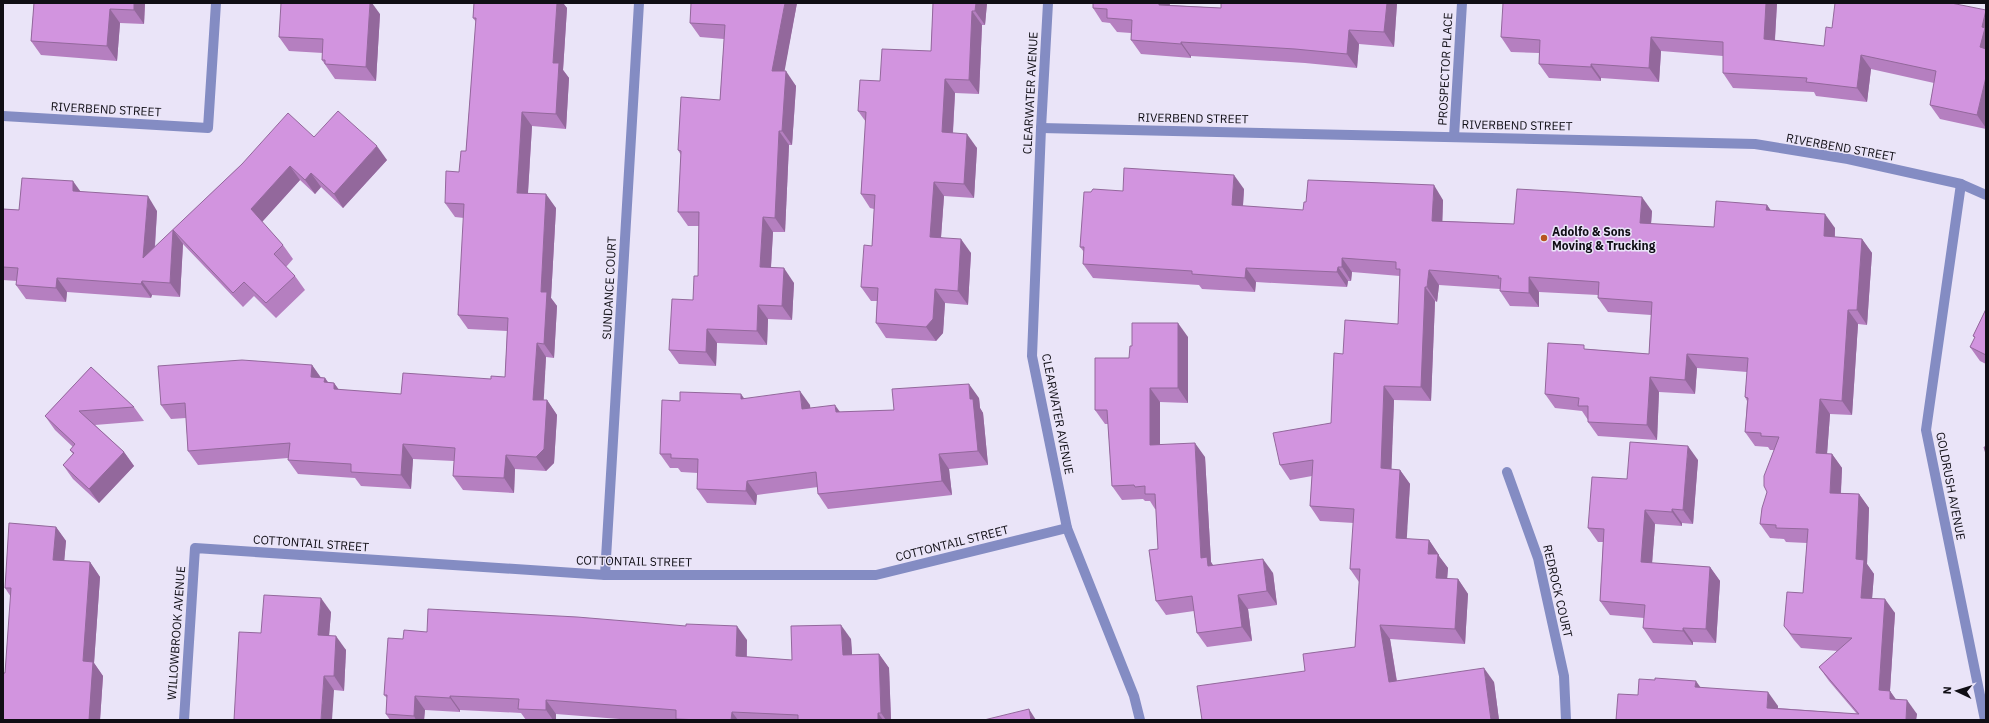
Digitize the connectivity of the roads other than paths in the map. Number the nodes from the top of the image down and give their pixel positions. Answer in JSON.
{"nodes":[{"id":1,"x":216,"y":3,"type":"edge"},
{"id":2,"x":639,"y":3,"type":"edge"},
{"id":3,"x":1048,"y":3,"type":"edge"},
{"id":4,"x":1462,"y":3,"type":"edge"},
{"id":5,"x":3,"y":116,"type":"edge"},
{"id":6,"x":1041,"y":128,"type":"junction"},
{"id":7,"x":1454,"y":137,"type":"junction"},
{"id":8,"x":1960,"y":184,"type":"junction"},
{"id":9,"x":1986,"y":195,"type":"edge"},
{"id":10,"x":1507,"y":472,"type":"dead end"},
{"id":11,"x":1067,"y":528,"type":"junction"},
{"id":12,"x":195,"y":548,"type":"joint"},
{"id":13,"x":605,"y":575,"type":"junction"},
{"id":14,"x":184,"y":720,"type":"edge"},
{"id":15,"x":1140,"y":720,"type":"edge"},
{"id":16,"x":1566,"y":720,"type":"edge"},
{"id":17,"x":1985,"y":720,"type":"edge"}],
"edges":[{"from":1,"to":5,"type":"street","name":"RIVERBEND STREET"},
{"from":2,"to":13,"type":"street","name":"SUNDANCE COURT"},
{"from":3,"to":6,"type":"street","name":"CLEARWATER AVENUE"},
{"from":4,"to":7,"type":"street","name":"PROSPECTOR PLACE"},
{"from":6,"to":7,"type":"street","name":"RIVERBEND STREET"},
{"from":6,"to":11,"type":"street","name":"CLEARWATER AVENUE"},
{"from":7,"to":8,"type":"street","name":"RIVERBEND STREET"},
{"from":8,"to":9,"type":"street","name":"RIVERBEND STREET"},
{"from":8,"to":17,"type":"street","name":"GOLDRUSH AVENUE"},
{"from":10,"to":16,"type":"street","name":"REDROCK COURT"},
{"from":11,"to":13,"type":"street","name":"COTTONTAIL STREET"},
{"from":11,"to":15,"type":"street","name":"CLEARWATER AVENUE"},
{"from":12,"to":13,"type":"street","name":"COTTONTAIL STREET"},
{"from":12,"to":14,"type":"street","name":"WILLOWBROOK AVENUE"}]}
